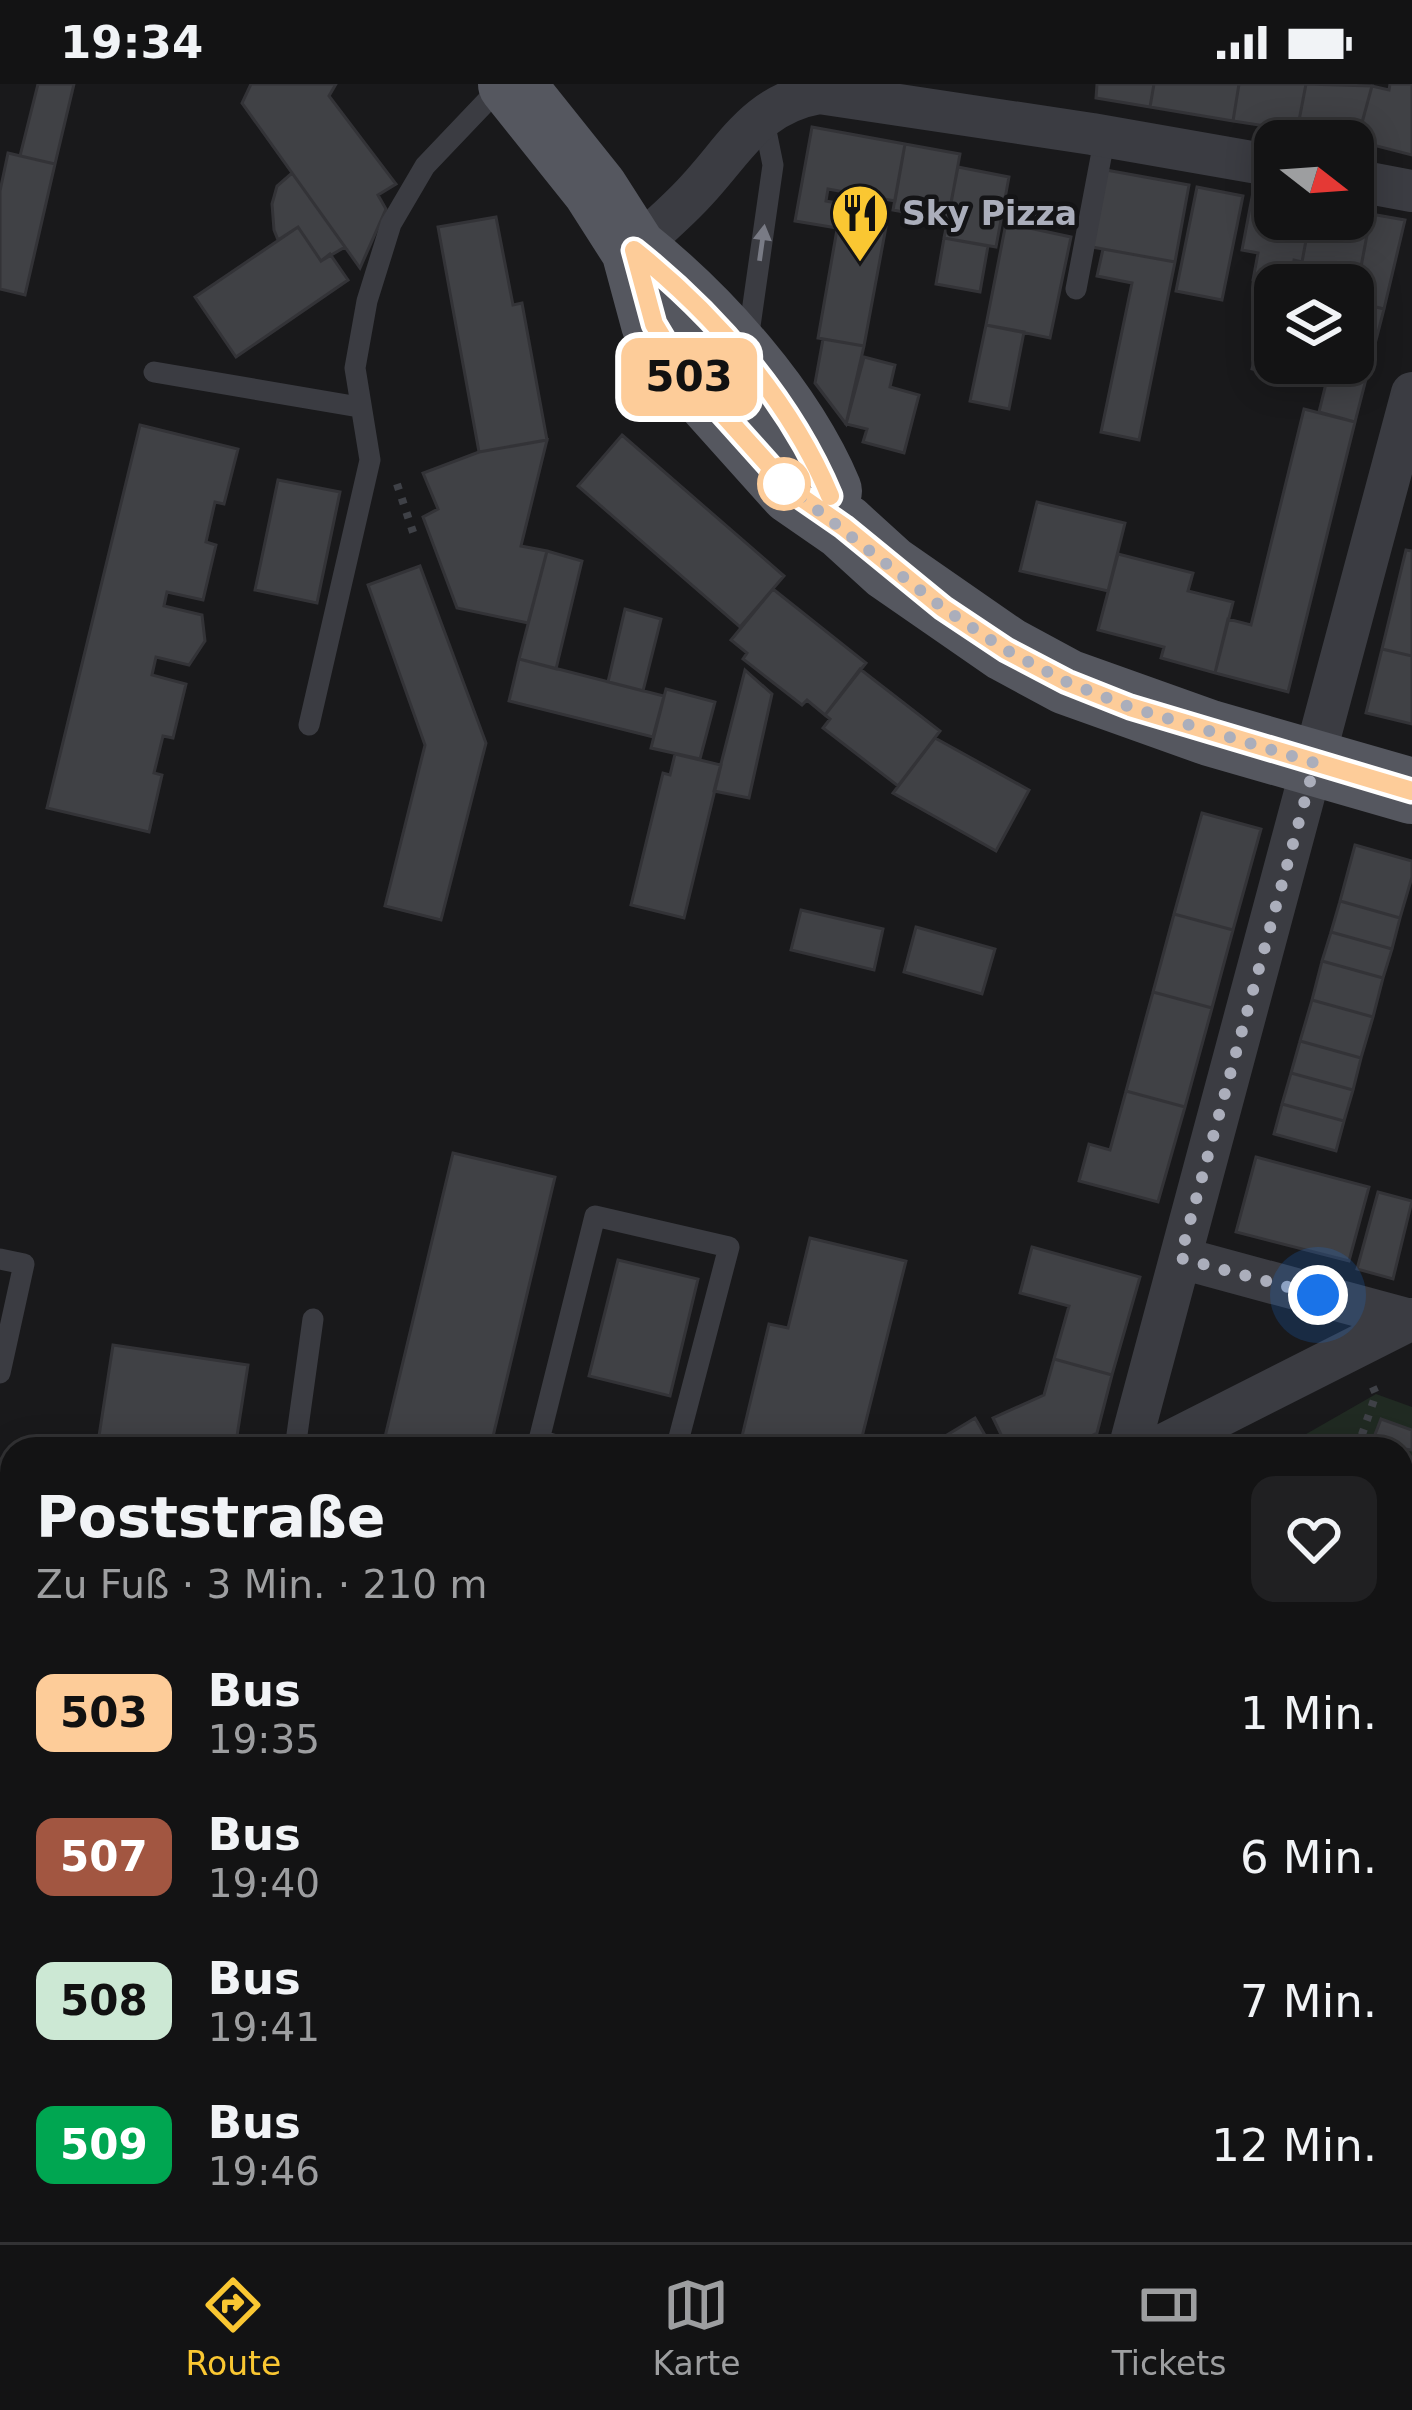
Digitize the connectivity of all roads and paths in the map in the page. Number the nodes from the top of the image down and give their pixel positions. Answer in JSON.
{"nodes":[{"id":1,"x":507,"y":84,"type":"edge"},
{"id":2,"x":753,"y":99,"type":"edge"},
{"id":3,"x":1106,"y":136,"type":"junction"},
{"id":4,"x":1254,"y":162,"type":"edge"},
{"id":5,"x":1374,"y":184,"type":"edge"},
{"id":6,"x":1412,"y":190,"type":"edge"},
{"id":7,"x":634,"y":250,"type":"junction"},
{"id":8,"x":1076,"y":289,"type":"dead end"},
{"id":9,"x":745,"y":359,"type":"junction"},
{"id":10,"x":154,"y":372,"type":"dead end"},
{"id":11,"x":1412,"y":393,"type":"edge"},
{"id":12,"x":359,"y":407,"type":"junction"},
{"id":13,"x":844,"y":527,"type":"junction"},
{"id":14,"x":309,"y":724,"type":"dead end"},
{"id":15,"x":1315,"y":763,"type":"junction"},
{"id":16,"x":1412,"y":791,"type":"edge"},
{"id":17,"x":1180,"y":1258,"type":"junction"},
{"id":18,"x":0,"y":1259,"type":"edge"},
{"id":19,"x":313,"y":1319,"type":"dead end"},
{"id":20,"x":1411,"y":1320,"type":"edge"},
{"id":21,"x":1357,"y":1349,"type":"junction"},
{"id":22,"x":0,"y":1373,"type":"edge"},
{"id":23,"x":297,"y":1437,"type":"edge"},
{"id":24,"x":540,"y":1437,"type":"edge"},
{"id":25,"x":679,"y":1437,"type":"edge"},
{"id":26,"x":1132,"y":1437,"type":"edge"},
{"id":27,"x":1179,"y":1437,"type":"edge"},
{"id":28,"x":1361,"y":1437,"type":"edge"}],
"edges":[{"from":1,"to":7,"type":"main road"},
{"from":1,"to":12,"type":"lane"},
{"from":2,"to":3,"type":"street"},
{"from":2,"to":7,"type":"street"},
{"from":9,"to":2,"type":"lane","one_way":true},
{"from":3,"to":4,"type":"street"},
{"from":3,"to":8,"type":"lane"},
{"from":5,"to":6,"type":"street"},
{"from":7,"to":9,"type":"main road"},
{"from":7,"to":13,"type":"main road"},
{"from":9,"to":13,"type":"main road"},
{"from":10,"to":12,"type":"lane"},
{"from":11,"to":15,"type":"street"},
{"from":12,"to":14,"type":"lane"},
{"from":13,"to":15,"type":"main road"},
{"from":15,"to":16,"type":"main road"},
{"from":15,"to":17,"type":"street"},
{"from":17,"to":20,"type":"street"},
{"from":17,"to":26,"type":"street"},
{"from":18,"to":22,"type":"lane"},
{"from":19,"to":23,"type":"lane"},
{"from":20,"to":21,"type":"street"},
{"from":21,"to":27,"type":"street"},
{"from":21,"to":28,"type":"path"},
{"from":24,"to":25,"type":"lane"}]}
